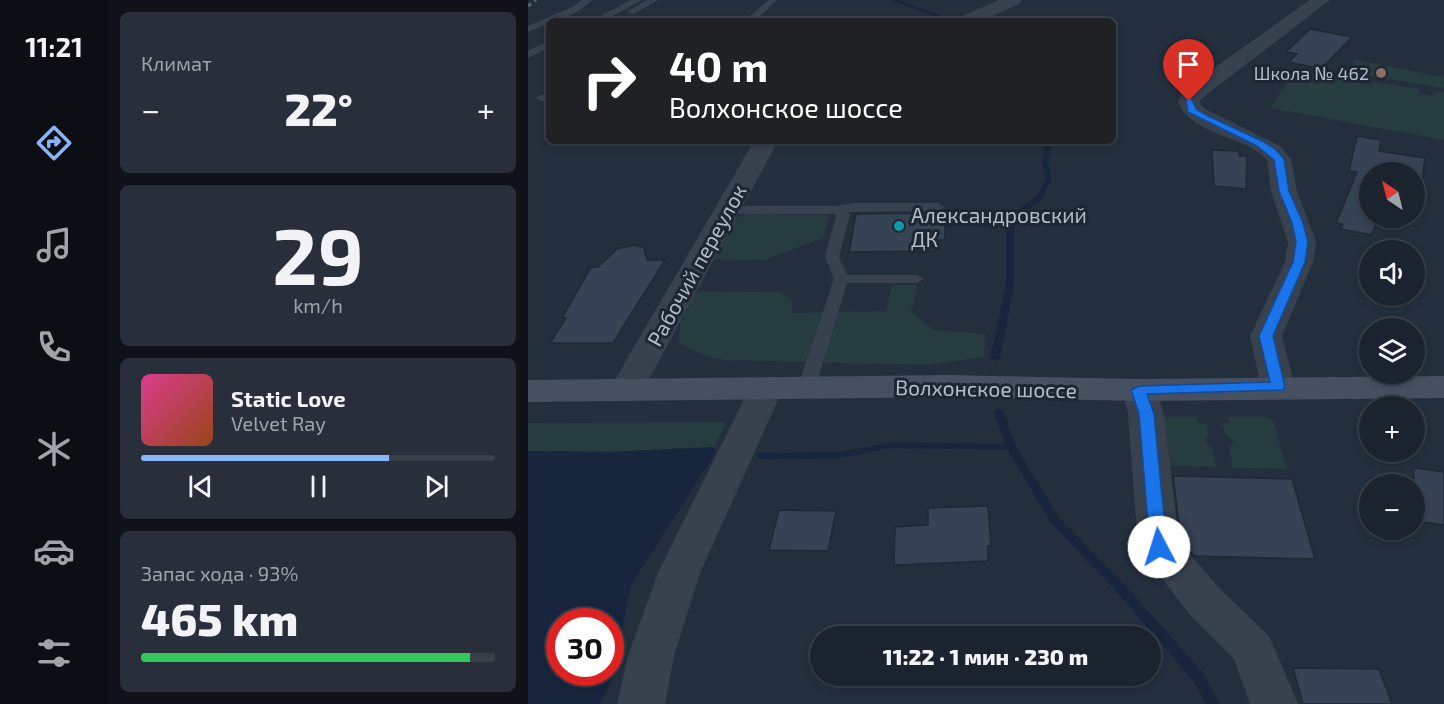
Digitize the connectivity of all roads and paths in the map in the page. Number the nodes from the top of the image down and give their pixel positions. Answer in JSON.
{"nodes":[{"id":1,"x":588,"y":0,"type":"edge"},
{"id":2,"x":638,"y":0,"type":"edge"},
{"id":3,"x":654,"y":0,"type":"edge"},
{"id":4,"x":773,"y":0,"type":"edge"},
{"id":5,"x":1013,"y":0,"type":"edge"},
{"id":6,"x":1321,"y":0,"type":"edge"},
{"id":7,"x":554,"y":18,"type":"edge"},
{"id":8,"x":602,"y":18,"type":"edge"},
{"id":9,"x":623,"y":18,"type":"edge"},
{"id":10,"x":753,"y":18,"type":"edge"},
{"id":11,"x":973,"y":18,"type":"edge"},
{"id":12,"x":546,"y":21,"type":"edge"},
{"id":13,"x":528,"y":29,"type":"edge"},
{"id":14,"x":546,"y":46,"type":"edge"},
{"id":15,"x":528,"y":55,"type":"edge"},
{"id":16,"x":546,"y":55,"type":"edge"},
{"id":17,"x":528,"y":62,"type":"edge"},
{"id":18,"x":764,"y":144,"type":"edge"},
{"id":19,"x":938,"y":207,"type":"dead end"},
{"id":20,"x":727,"y":210,"type":"junction"},
{"id":21,"x":837,"y":210,"type":"junction"},
{"id":22,"x":841,"y":279,"type":"junction"},
{"id":23,"x":917,"y":279,"type":"dead end"},
{"id":24,"x":1278,"y":387,"type":"junction"},
{"id":25,"x":1444,"y":387,"type":"edge"},
{"id":26,"x":766,"y":389,"type":"junction"},
{"id":27,"x":806,"y":389,"type":"junction"},
{"id":28,"x":626,"y":390,"type":"junction"},
{"id":29,"x":1139,"y":390,"type":"junction"},
{"id":30,"x":528,"y":391,"type":"edge"},
{"id":31,"x":641,"y":704,"type":"edge"},
{"id":32,"x":1274,"y":704,"type":"edge"}],
"edges":[{"from":1,"to":7,"type":"lane"},
{"from":2,"to":8,"type":"lane"},
{"from":3,"to":9,"type":"lane"},
{"from":4,"to":10,"type":"lane"},
{"from":5,"to":11,"type":"street"},
{"from":6,"to":24,"type":"street"},
{"from":12,"to":13,"type":"lane"},
{"from":14,"to":15,"type":"lane"},
{"from":16,"to":17,"type":"lane"},
{"from":18,"to":20,"type":"street","name":"Рабочий переулок"},
{"from":19,"to":21,"type":"lane"},
{"from":20,"to":21,"type":"lane"},
{"from":20,"to":28,"type":"street","name":"Рабочий переулок"},
{"from":21,"to":22,"type":"lane"},
{"from":22,"to":23,"type":"lane"},
{"from":22,"to":27,"type":"lane"},
{"from":24,"to":25,"type":"main road","name":"Волхонское шоссе"},
{"from":24,"to":29,"type":"main road","name":"Волхонское шоссе"},
{"from":26,"to":27,"type":"main road","name":"Волхонское шоссе"},
{"from":26,"to":28,"type":"main road","name":"Волхонское шоссе"},
{"from":26,"to":31,"type":"street"},
{"from":27,"to":29,"type":"main road","name":"Волхонское шоссе"},
{"from":28,"to":30,"type":"main road","name":"Волхонское шоссе"},
{"from":29,"to":32,"type":"street"}]}
